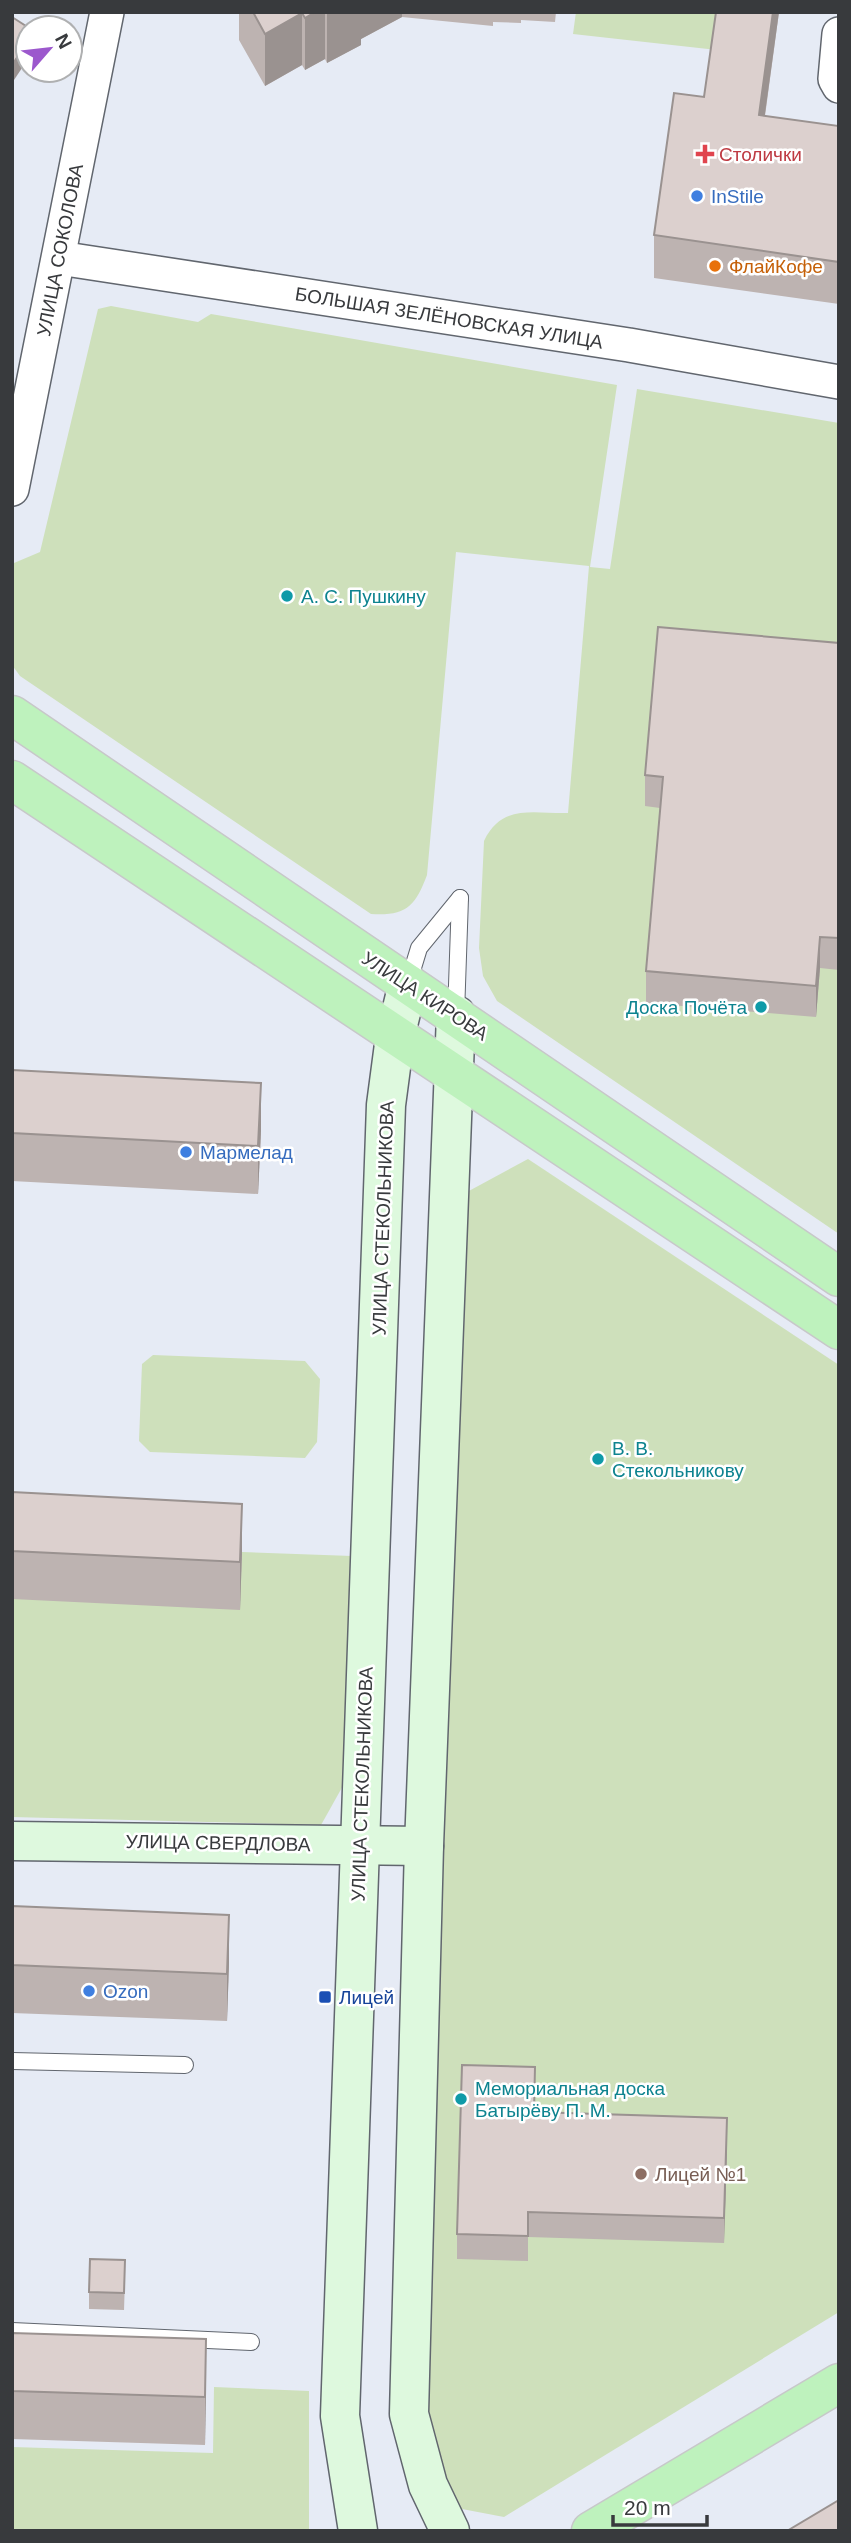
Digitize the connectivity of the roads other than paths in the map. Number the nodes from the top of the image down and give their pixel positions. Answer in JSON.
{"nodes":[{"id":1,"x":107,"y":12,"type":"edge"},
{"id":2,"x":839,"y":34,"type":"edge"},
{"id":3,"x":837,"y":83,"type":"edge"},
{"id":4,"x":59,"y":258,"type":"junction"},
{"id":5,"x":839,"y":382,"type":"edge"},
{"id":6,"x":12,"y":489,"type":"edge"},
{"id":7,"x":12,"y":715,"type":"edge"},
{"id":8,"x":12,"y":780,"type":"edge"},
{"id":9,"x":408,"y":984,"type":"junction"},
{"id":10,"x":456,"y":1016,"type":"junction"},
{"id":11,"x":395,"y":1037,"type":"junction"},
{"id":12,"x":456,"y":1077,"type":"junction"},
{"id":13,"x":839,"y":1277,"type":"edge"},
{"id":14,"x":839,"y":1330,"type":"edge"},
{"id":15,"x":12,"y":1841,"type":"edge"},
{"id":16,"x":360,"y":1845,"type":"junction"},
{"id":17,"x":424,"y":1846,"type":"junction"},
{"id":18,"x":12,"y":2061,"type":"edge"},
{"id":19,"x":185,"y":2065,"type":"dead end"},
{"id":20,"x":12,"y":2331,"type":"edge"},
{"id":21,"x":251,"y":2342,"type":"dead end"},
{"id":22,"x":839,"y":2383,"type":"edge"},
{"id":23,"x":358,"y":2531,"type":"edge"},
{"id":24,"x":450,"y":2531,"type":"edge"},
{"id":25,"x":591,"y":2531,"type":"edge"}],
"edges":[{"from":1,"to":4,"type":"street","name":"УЛИЦА СОКОЛОВА"},
{"from":2,"to":3,"type":"street"},
{"from":4,"to":5,"type":"street","name":"БОЛЬШАЯ ЗЕЛЁНОВСКАЯ УЛИЦА"},
{"from":4,"to":6,"type":"street","name":"УЛИЦА СОКОЛОВА"},
{"from":7,"to":9,"type":"main road","name":"УЛИЦА КИРОВА"},
{"from":8,"to":11,"type":"main road"},
{"from":9,"to":10,"type":"main road","name":"УЛИЦА КИРОВА"},
{"from":9,"to":10,"type":"lane"},
{"from":9,"to":11,"type":"main road","name":"УЛИЦА СТЕКОЛЬНИКОВА"},
{"from":9,"to":12,"type":"main road"},
{"from":10,"to":12,"type":"main road"},
{"from":10,"to":13,"type":"main road","name":"УЛИЦА КИРОВА"},
{"from":11,"to":12,"type":"main road"},
{"from":11,"to":16,"type":"main road","name":"УЛИЦА СТЕКОЛЬНИКОВА"},
{"from":12,"to":14,"type":"main road"},
{"from":12,"to":17,"type":"main road"},
{"from":15,"to":16,"type":"main road","name":"УЛИЦА СВЕРДЛОВА"},
{"from":16,"to":17,"type":"main road","name":"УЛИЦА СВЕРДЛОВА"},
{"from":16,"to":23,"type":"main road","name":"УЛИЦА СТЕКОЛЬНИКОВА"},
{"from":17,"to":24,"type":"main road"},
{"from":18,"to":19,"type":"lane"},
{"from":20,"to":21,"type":"lane"},
{"from":22,"to":25,"type":"main road"}]}
